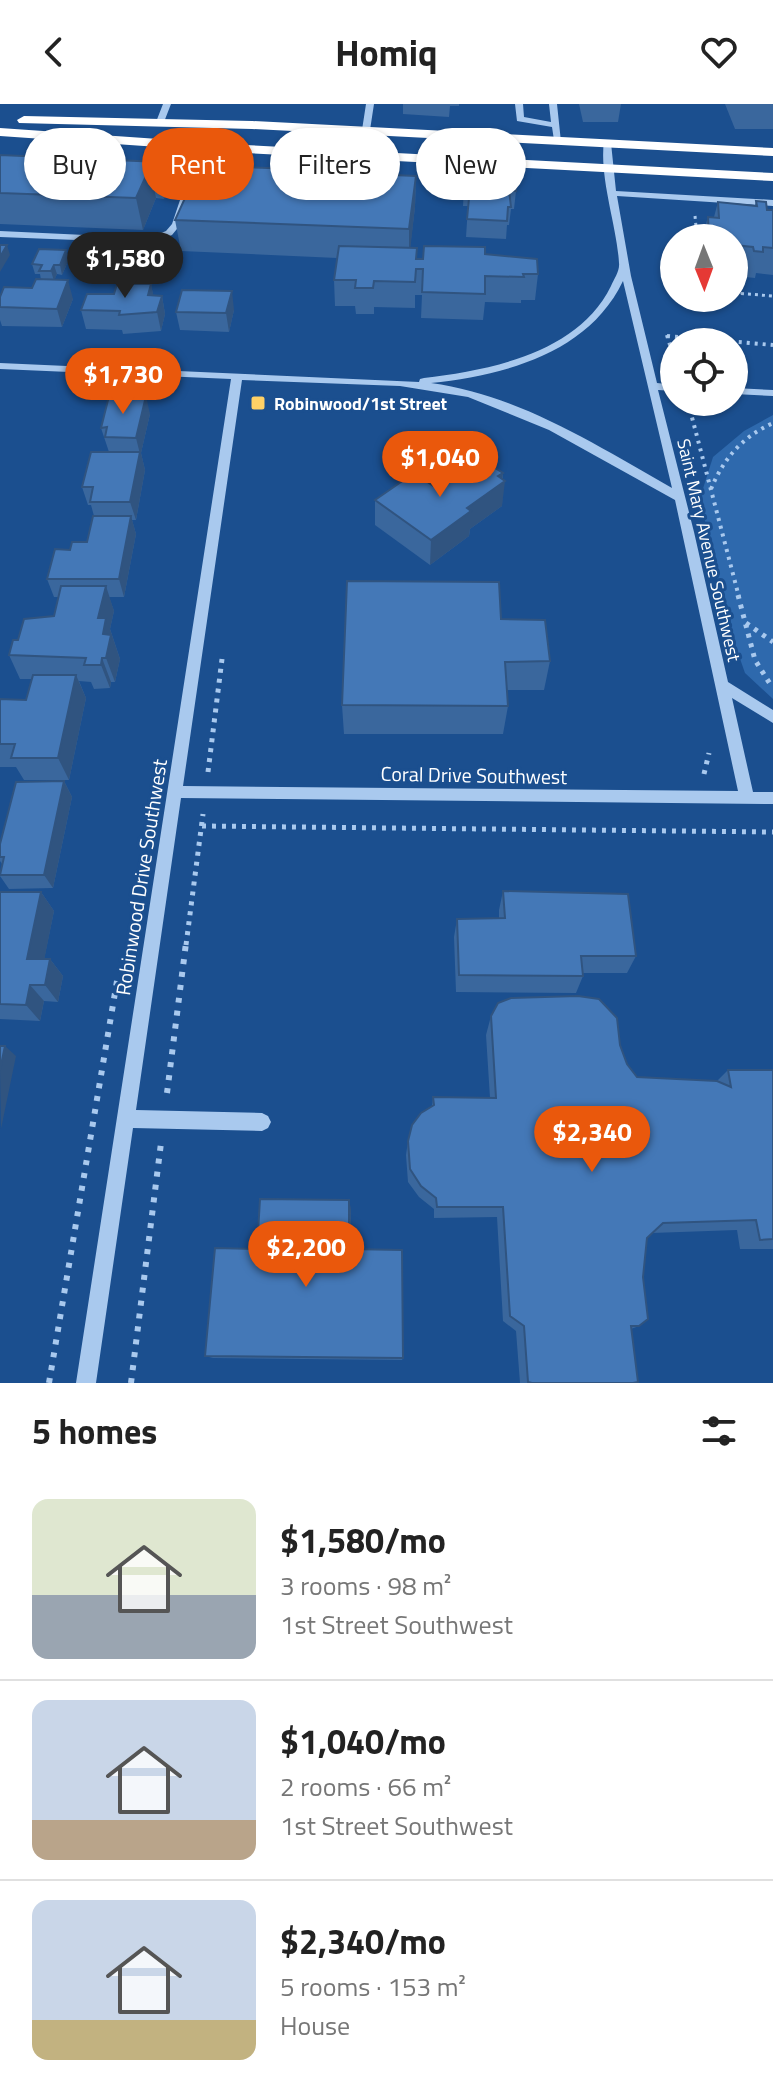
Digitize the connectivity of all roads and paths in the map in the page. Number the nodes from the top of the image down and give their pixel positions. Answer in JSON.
{"nodes":[{"id":1,"x":167,"y":104,"type":"edge"},
{"id":2,"x":370,"y":104,"type":"edge"},
{"id":3,"x":519,"y":104,"type":"edge"},
{"id":4,"x":553,"y":104,"type":"edge"},
{"id":5,"x":160,"y":122,"type":"junction"},
{"id":6,"x":314,"y":128,"type":"edge"},
{"id":7,"x":366,"y":128,"type":"edge"},
{"id":8,"x":400,"y":131,"type":"edge"},
{"id":9,"x":1,"y":132,"type":"edge"},
{"id":10,"x":557,"y":133,"type":"junction"},
{"id":11,"x":24,"y":134,"type":"edge"},
{"id":12,"x":607,"y":143,"type":"junction"},
{"id":13,"x":773,"y":152,"type":"edge"},
{"id":14,"x":400,"y":157,"type":"edge"},
{"id":15,"x":609,"y":168,"type":"junction"},
{"id":16,"x":128,"y":174,"type":"edge"},
{"id":17,"x":142,"y":174,"type":"edge"},
{"id":18,"x":773,"y":177,"type":"edge"},
{"id":19,"x":612,"y":193,"type":"junction"},
{"id":20,"x":184,"y":200,"type":"edge"},
{"id":21,"x":773,"y":203,"type":"edge"},
{"id":22,"x":695,"y":215,"type":"dead end"},
{"id":23,"x":696,"y":224,"type":"edge"},
{"id":24,"x":0,"y":234,"type":"edge"},
{"id":25,"x":625,"y":268,"type":"junction"},
{"id":26,"x":748,"y":294,"type":"edge"},
{"id":27,"x":773,"y":296,"type":"edge"},
{"id":28,"x":748,"y":343,"type":"edge"},
{"id":29,"x":773,"y":345,"type":"edge"},
{"id":30,"x":0,"y":366,"type":"edge"},
{"id":31,"x":237,"y":376,"type":"junction"},
{"id":32,"x":400,"y":383,"type":"junction"},
{"id":33,"x":652,"y":386,"type":"junction"},
{"id":34,"x":660,"y":387,"type":"edge"},
{"id":35,"x":748,"y":392,"type":"edge"},
{"id":36,"x":773,"y":393,"type":"edge"},
{"id":37,"x":691,"y":416,"type":"edge"},
{"id":38,"x":773,"y":423,"type":"edge"},
{"id":39,"x":710,"y":491,"type":"junction"},
{"id":40,"x":680,"y":498,"type":"junction"},
{"id":41,"x":745,"y":622,"type":"junction"},
{"id":42,"x":773,"y":642,"type":"edge"},
{"id":43,"x":223,"y":656,"type":"dead end"},
{"id":44,"x":721,"y":684,"type":"junction"},
{"id":45,"x":773,"y":688,"type":"edge"},
{"id":46,"x":773,"y":717,"type":"edge"},
{"id":47,"x":708,"y":746,"type":"dead end"},
{"id":48,"x":177,"y":773,"type":"junction"},
{"id":49,"x":208,"y":774,"type":"junction"},
{"id":50,"x":224,"y":774,"type":"dead end"},
{"id":51,"x":692,"y":780,"type":"dead end"},
{"id":52,"x":174,"y":792,"type":"junction"},
{"id":53,"x":206,"y":792,"type":"junction"},
{"id":54,"x":747,"y":798,"type":"junction"},
{"id":55,"x":773,"y":798,"type":"edge"},
{"id":56,"x":202,"y":826,"type":"junction"},
{"id":57,"x":773,"y":832,"type":"edge"},
{"id":58,"x":125,"y":1119,"type":"junction"},
{"id":59,"x":164,"y":1120,"type":"junction"},
{"id":60,"x":262,"y":1122,"type":"dead end"},
{"id":61,"x":86,"y":1383,"type":"edge"},
{"id":62,"x":131,"y":1383,"type":"edge"}],
"edges":[{"from":1,"to":5,"type":"street"},
{"from":2,"to":7,"type":"street"},
{"from":3,"to":10,"type":"street"},
{"from":4,"to":10,"type":"street"},
{"from":5,"to":6,"type":"highway"},
{"from":5,"to":9,"type":"highway"},
{"from":8,"to":10,"type":"highway"},
{"from":9,"to":11,"type":"highway"},
{"from":10,"to":12,"type":"highway"},
{"from":12,"to":13,"type":"highway"},
{"from":12,"to":15,"type":"street","name":"Saint Mary Avenue Southwest"},
{"from":14,"to":15,"type":"highway"},
{"from":15,"to":18,"type":"highway"},
{"from":15,"to":19,"type":"street","name":"Saint Mary Avenue Southwest"},
{"from":16,"to":17,"type":"street"},
{"from":19,"to":21,"type":"street"},
{"from":19,"to":25,"type":"street","name":"Saint Mary Avenue Southwest"},
{"from":20,"to":24,"type":"street"},
{"from":22,"to":23,"type":"path"},
{"from":25,"to":32,"type":"street"},
{"from":25,"to":33,"type":"street","name":"Saint Mary Avenue Southwest"},
{"from":26,"to":27,"type":"path"},
{"from":28,"to":29,"type":"path"},
{"from":30,"to":31,"type":"street"},
{"from":31,"to":32,"type":"street"},
{"from":31,"to":48,"type":"street","name":"Robinwood Drive Southwest"},
{"from":32,"to":40,"type":"street"},
{"from":33,"to":34,"type":"street"},
{"from":33,"to":40,"type":"street","name":"Saint Mary Avenue Southwest"},
{"from":35,"to":36,"type":"street"},
{"from":37,"to":39,"type":"path"},
{"from":38,"to":39,"type":"path"},
{"from":39,"to":41,"type":"path"},
{"from":40,"to":44,"type":"street","name":"Saint Mary Avenue Southwest"},
{"from":41,"to":42,"type":"path"},
{"from":41,"to":45,"type":"path"},
{"from":43,"to":49,"type":"path"},
{"from":44,"to":46,"type":"street","name":"Saint Mary Avenue Southwest"},
{"from":44,"to":54,"type":"street","name":"Saint Mary Avenue Southwest"},
{"from":47,"to":51,"type":"path"},
{"from":48,"to":49,"type":"path"},
{"from":48,"to":52,"type":"street","name":"Robinwood Drive Southwest"},
{"from":49,"to":50,"type":"path"},
{"from":49,"to":53,"type":"path"},
{"from":52,"to":53,"type":"street","name":"Coral Drive Southwest"},
{"from":52,"to":58,"type":"street","name":"Robinwood Drive Southwest"},
{"from":53,"to":54,"type":"street","name":"Coral Drive Southwest"},
{"from":53,"to":56,"type":"path"},
{"from":54,"to":55,"type":"street","name":"Coral Drive Southwest"},
{"from":56,"to":57,"type":"path"},
{"from":56,"to":59,"type":"path"},
{"from":58,"to":59,"type":"street"},
{"from":58,"to":61,"type":"street","name":"Robinwood Drive Southwest"},
{"from":59,"to":60,"type":"street"},
{"from":59,"to":62,"type":"path"}]}
